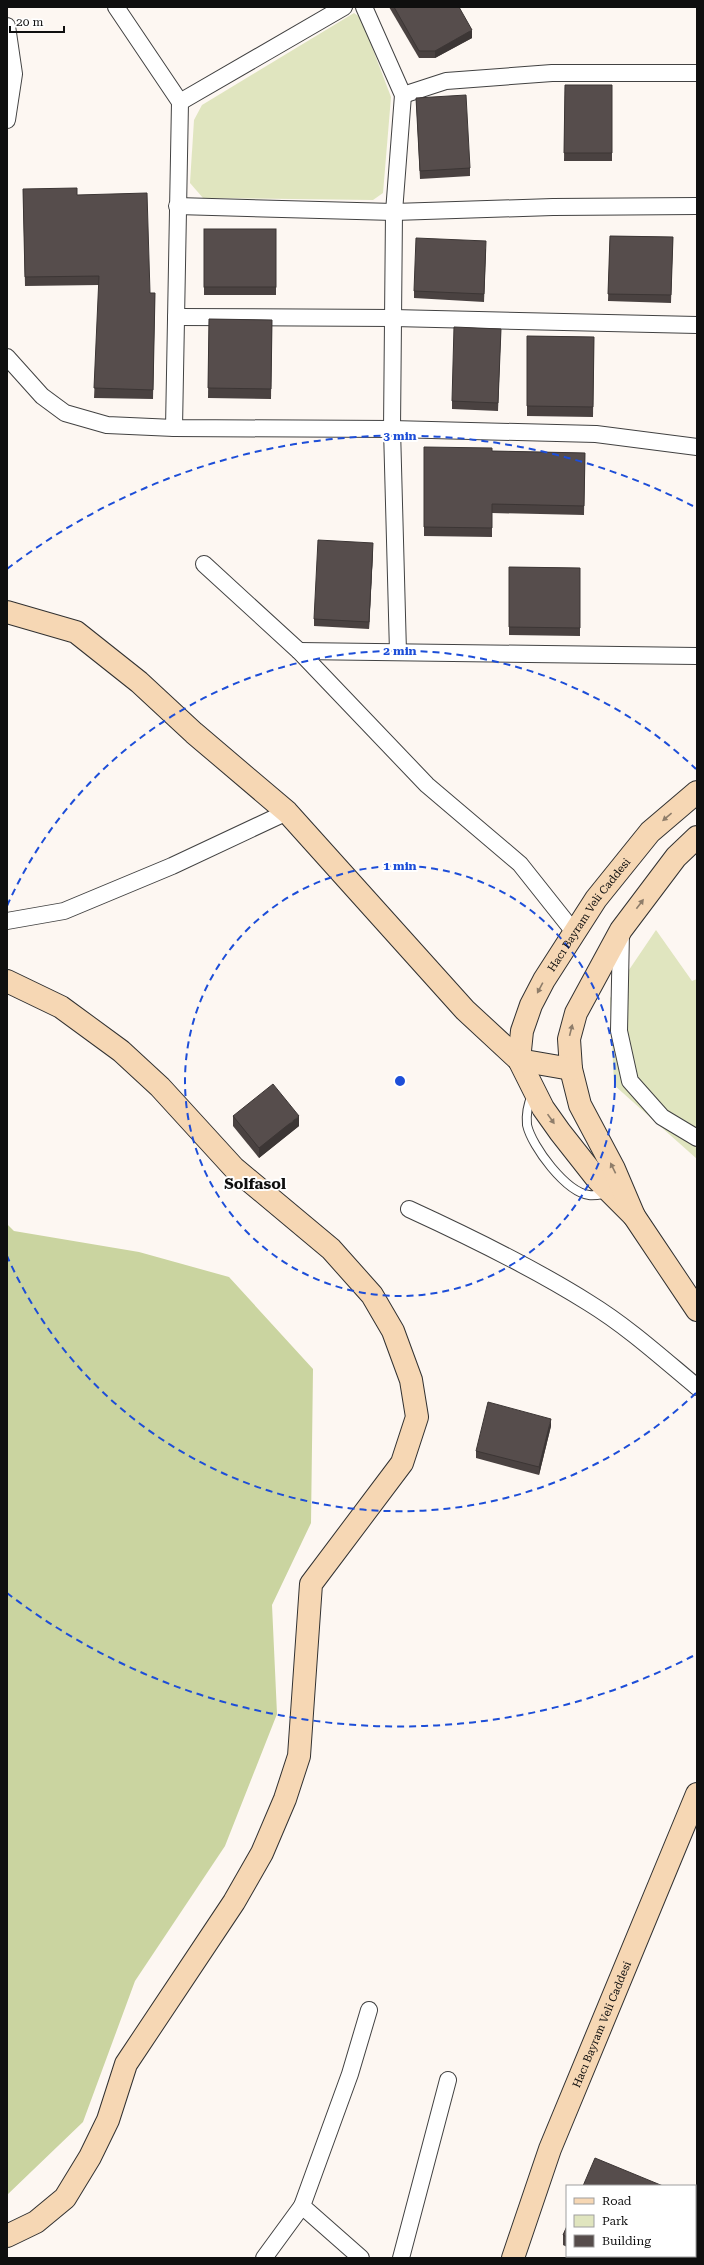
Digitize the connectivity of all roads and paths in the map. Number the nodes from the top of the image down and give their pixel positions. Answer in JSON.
{"nodes":[{"id":1,"x":116,"y":7,"type":"edge"},
{"id":2,"x":344,"y":7,"type":"edge"},
{"id":3,"x":364,"y":7,"type":"edge"},
{"id":4,"x":7,"y":26,"type":"edge"},
{"id":5,"x":697,"y":73,"type":"edge"},
{"id":6,"x":403,"y":95,"type":"junction"},
{"id":7,"x":180,"y":102,"type":"junction"},
{"id":8,"x":7,"y":120,"type":"edge"},
{"id":9,"x":177,"y":206,"type":"junction"},
{"id":10,"x":697,"y":206,"type":"edge"},
{"id":11,"x":394,"y":212,"type":"junction"},
{"id":12,"x":176,"y":317,"type":"junction"},
{"id":13,"x":393,"y":318,"type":"junction"},
{"id":14,"x":697,"y":325,"type":"edge"},
{"id":15,"x":7,"y":357,"type":"edge"},
{"id":16,"x":174,"y":428,"type":"junction"},
{"id":17,"x":392,"y":428,"type":"junction"},
{"id":18,"x":697,"y":447,"type":"edge"},
{"id":19,"x":204,"y":564,"type":"dead end"},
{"id":20,"x":7,"y":612,"type":"edge"},
{"id":21,"x":299,"y":651,"type":"junction"},
{"id":22,"x":398,"y":652,"type":"junction"},
{"id":23,"x":697,"y":656,"type":"edge"},
{"id":24,"x":697,"y":792,"type":"edge"},
{"id":25,"x":287,"y":812,"type":"junction"},
{"id":26,"x":697,"y":837,"type":"edge"},
{"id":27,"x":7,"y":921,"type":"edge"},
{"id":28,"x":621,"y":930,"type":"junction"},
{"id":29,"x":574,"y":932,"type":"junction"},
{"id":30,"x":7,"y":981,"type":"edge"},
{"id":31,"x":518,"y":1060,"type":"junction"},
{"id":32,"x":571,"y":1069,"type":"junction"},
{"id":33,"x":697,"y":1138,"type":"edge"},
{"id":34,"x":409,"y":1209,"type":"dead end"},
{"id":35,"x":634,"y":1216,"type":"junction"},
{"id":36,"x":697,"y":1310,"type":"edge"},
{"id":37,"x":697,"y":1386,"type":"edge"},
{"id":38,"x":697,"y":1794,"type":"edge"},
{"id":39,"x":369,"y":2010,"type":"dead end"},
{"id":40,"x":448,"y":2080,"type":"dead end"},
{"id":41,"x":302,"y":2206,"type":"junction"},
{"id":42,"x":7,"y":2236,"type":"edge"},
{"id":43,"x":264,"y":2258,"type":"edge"},
{"id":44,"x":361,"y":2258,"type":"edge"},
{"id":45,"x":401,"y":2258,"type":"edge"},
{"id":46,"x":513,"y":2258,"type":"edge"}],
"edges":[{"from":1,"to":7,"type":"street"},
{"from":2,"to":7,"type":"street"},
{"from":3,"to":6,"type":"street"},
{"from":4,"to":8,"type":"street"},
{"from":5,"to":6,"type":"street"},
{"from":6,"to":11,"type":"street"},
{"from":7,"to":9,"type":"street"},
{"from":9,"to":11,"type":"street"},
{"from":9,"to":12,"type":"street"},
{"from":10,"to":11,"type":"street"},
{"from":11,"to":13,"type":"street"},
{"from":12,"to":13,"type":"street"},
{"from":12,"to":16,"type":"street"},
{"from":13,"to":14,"type":"street"},
{"from":13,"to":17,"type":"street"},
{"from":15,"to":16,"type":"street"},
{"from":16,"to":17,"type":"street"},
{"from":17,"to":18,"type":"street"},
{"from":17,"to":22,"type":"street"},
{"from":19,"to":21,"type":"street"},
{"from":20,"to":25,"type":"street"},
{"from":21,"to":22,"type":"street"},
{"from":21,"to":29,"type":"street"},
{"from":22,"to":23,"type":"street"},
{"from":24,"to":29,"type":"street","name":"Hacı Bayram Veli Caddesi","one_way":true},
{"from":25,"to":27,"type":"street"},
{"from":25,"to":31,"type":"street"},
{"from":28,"to":26,"type":"street","one_way":true},
{"from":32,"to":28,"type":"street","one_way":true},
{"from":28,"to":33,"type":"street"},
{"from":29,"to":31,"type":"street","name":"Hacı Bayram Veli Caddesi","one_way":true},
{"from":30,"to":42,"type":"street"},
{"from":31,"to":32,"type":"street"},
{"from":31,"to":35,"type":"street"},
{"from":35,"to":32,"type":"street","one_way":true},
{"from":34,"to":37,"type":"street"},
{"from":35,"to":36,"type":"street"},
{"from":38,"to":46,"type":"street","name":"Hacı Bayram Veli Caddesi"},
{"from":39,"to":41,"type":"street"},
{"from":40,"to":45,"type":"street"},
{"from":41,"to":43,"type":"street"},
{"from":41,"to":44,"type":"street"}]}
